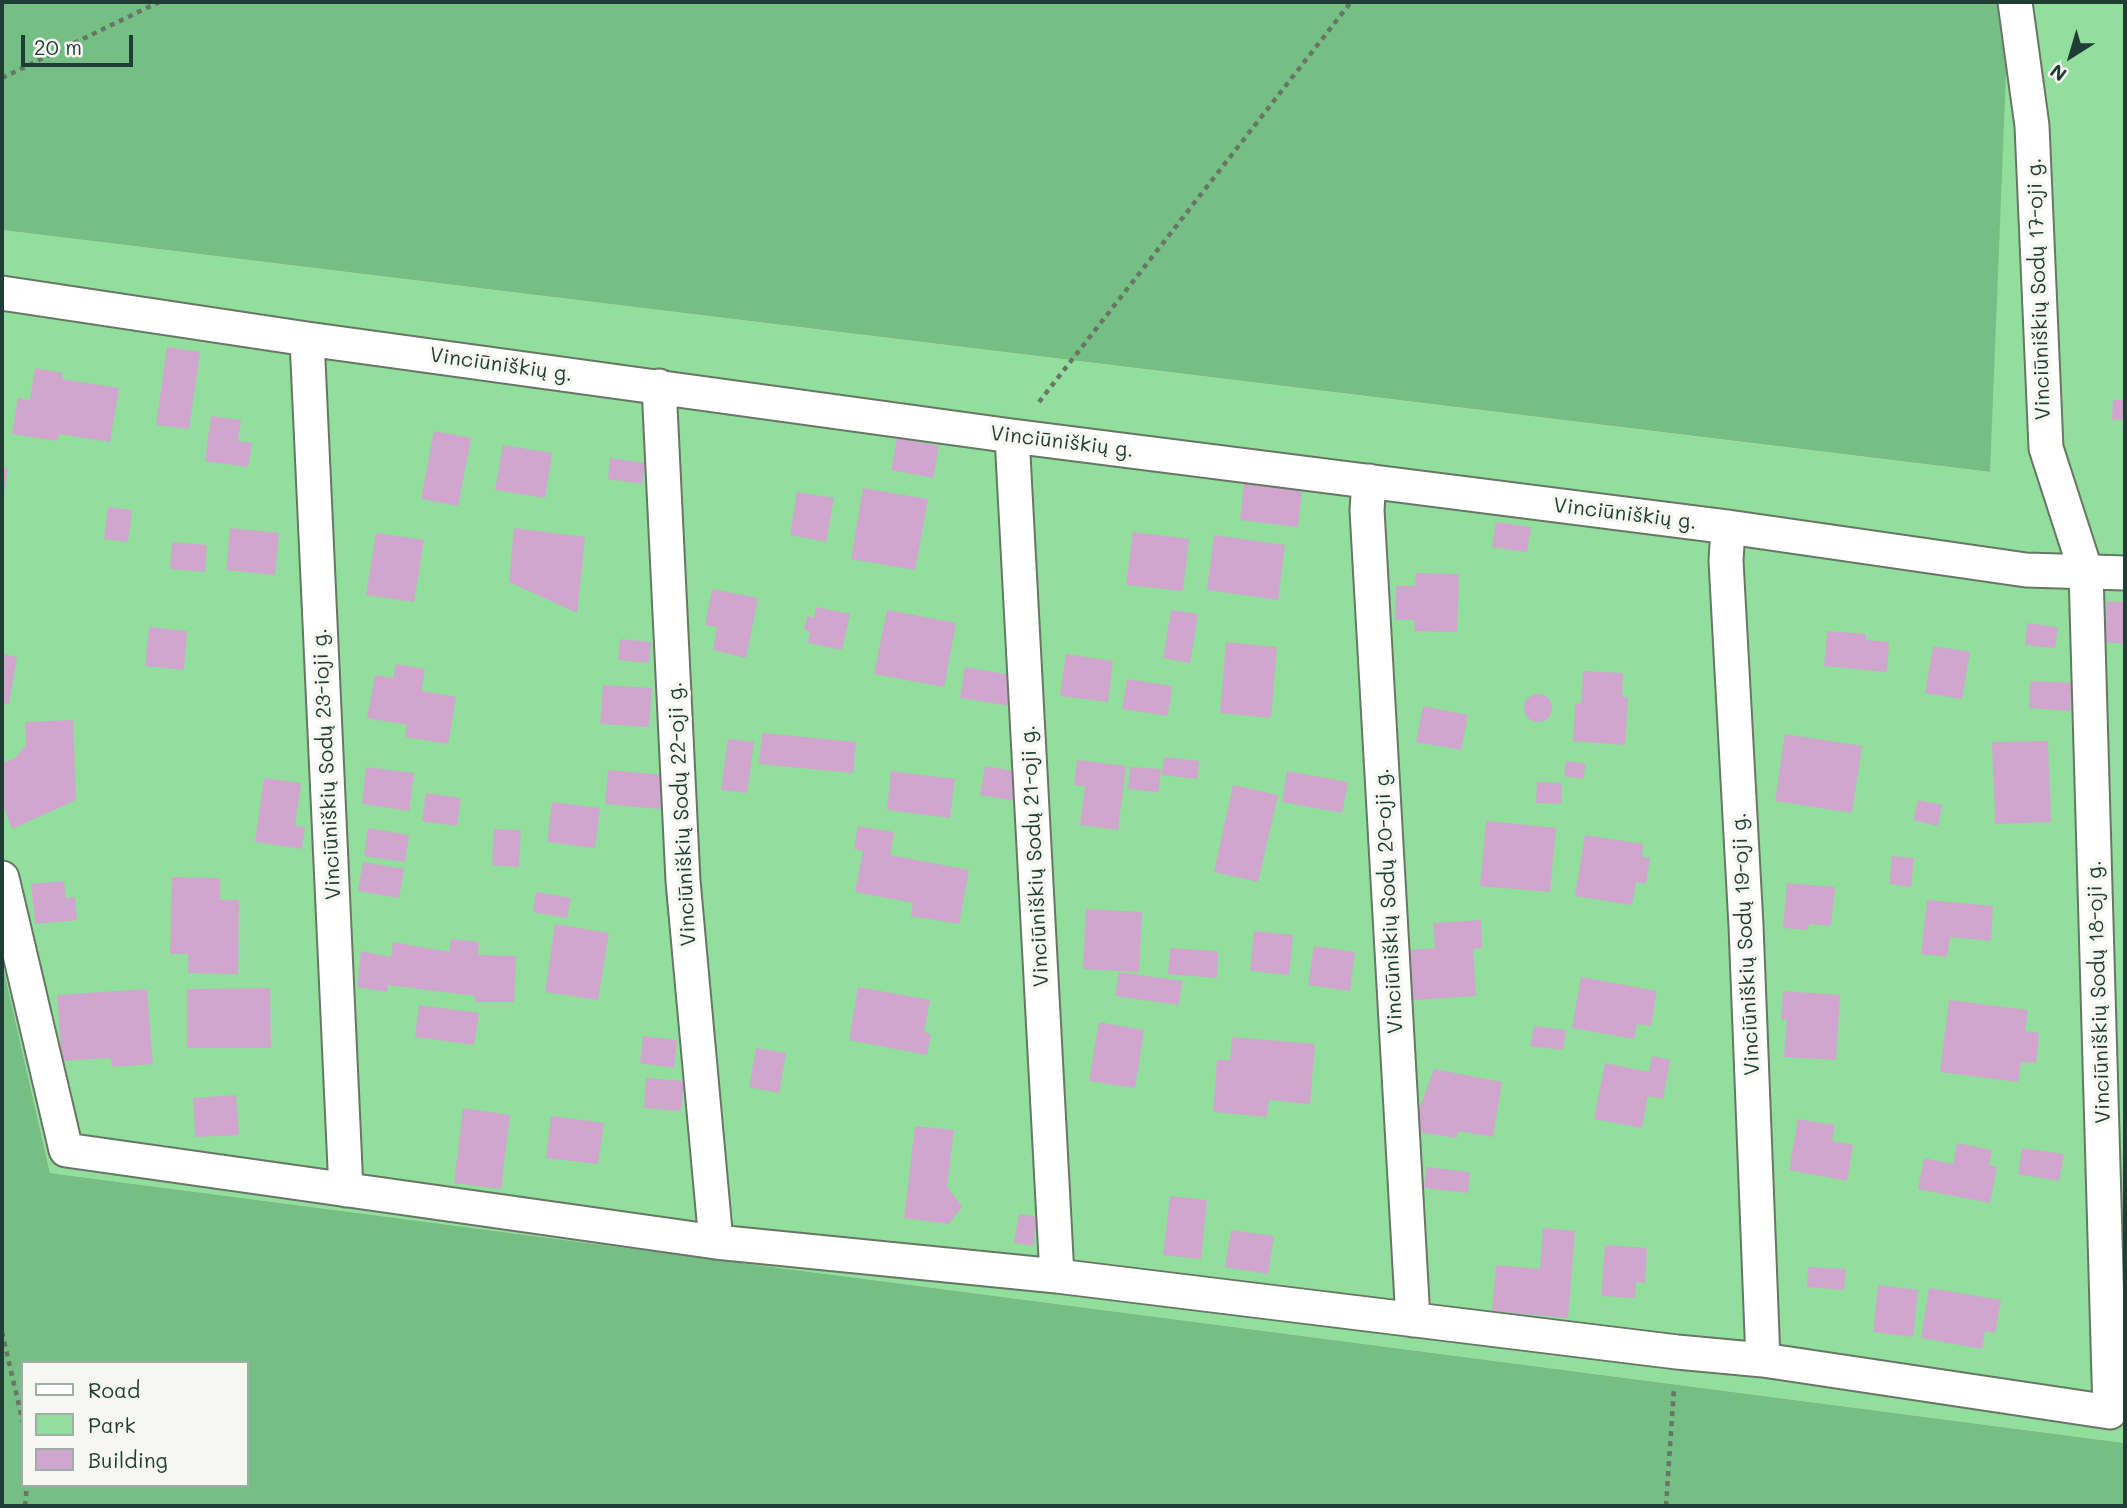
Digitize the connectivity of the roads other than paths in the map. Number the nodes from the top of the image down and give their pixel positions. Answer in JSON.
{"nodes":[{"id":1,"x":2015,"y":2,"type":"edge"},
{"id":2,"x":2,"y":293,"type":"edge"},
{"id":3,"x":307,"y":340,"type":"junction"},
{"id":4,"x":659,"y":386,"type":"junction"},
{"id":5,"x":1012,"y":436,"type":"junction"},
{"id":6,"x":1369,"y":481,"type":"junction"},
{"id":7,"x":1728,"y":527,"type":"junction"},
{"id":8,"x":2086,"y":572,"type":"junction"},
{"id":9,"x":2125,"y":573,"type":"edge"},
{"id":10,"x":2,"y":878,"type":"edge"},
{"id":11,"x":346,"y":1190,"type":"junction"},
{"id":12,"x":716,"y":1242,"type":"junction"},
{"id":13,"x":1057,"y":1276,"type":"junction"},
{"id":14,"x":1413,"y":1320,"type":"junction"},
{"id":15,"x":1763,"y":1360,"type":"junction"}],
"edges":[{"from":1,"to":8,"type":"street","name":"Vinciūniškių Sodų 17-oji g."},
{"from":2,"to":3,"type":"street","name":"Vinciūniškių g."},
{"from":3,"to":4,"type":"street","name":"Vinciūniškių g."},
{"from":3,"to":11,"type":"street","name":"Vinciūniškių Sodų 23-ioji g."},
{"from":4,"to":5,"type":"street","name":"Vinciūniškių g."},
{"from":4,"to":12,"type":"street","name":"Vinciūniškių Sodų 22-oji g."},
{"from":5,"to":6,"type":"street","name":"Vinciūniškių g."},
{"from":5,"to":13,"type":"street","name":"Vinciūniškių Sodų 21-oji g."},
{"from":6,"to":7,"type":"street","name":"Vinciūniškių g."},
{"from":6,"to":14,"type":"street","name":"Vinciūniškių Sodų 20-oji g."},
{"from":7,"to":8,"type":"street","name":"Vinciūniškių g."},
{"from":7,"to":15,"type":"street","name":"Vinciūniškių Sodų 19-oji g."},
{"from":8,"to":9,"type":"street","name":"Vinciūniškių g."},
{"from":8,"to":15,"type":"street","name":"Vinciūniškių Sodų 18-oji g."},
{"from":10,"to":11,"type":"street"},
{"from":11,"to":12,"type":"street"},
{"from":12,"to":13,"type":"street"},
{"from":13,"to":14,"type":"street"},
{"from":14,"to":15,"type":"street"}]}
